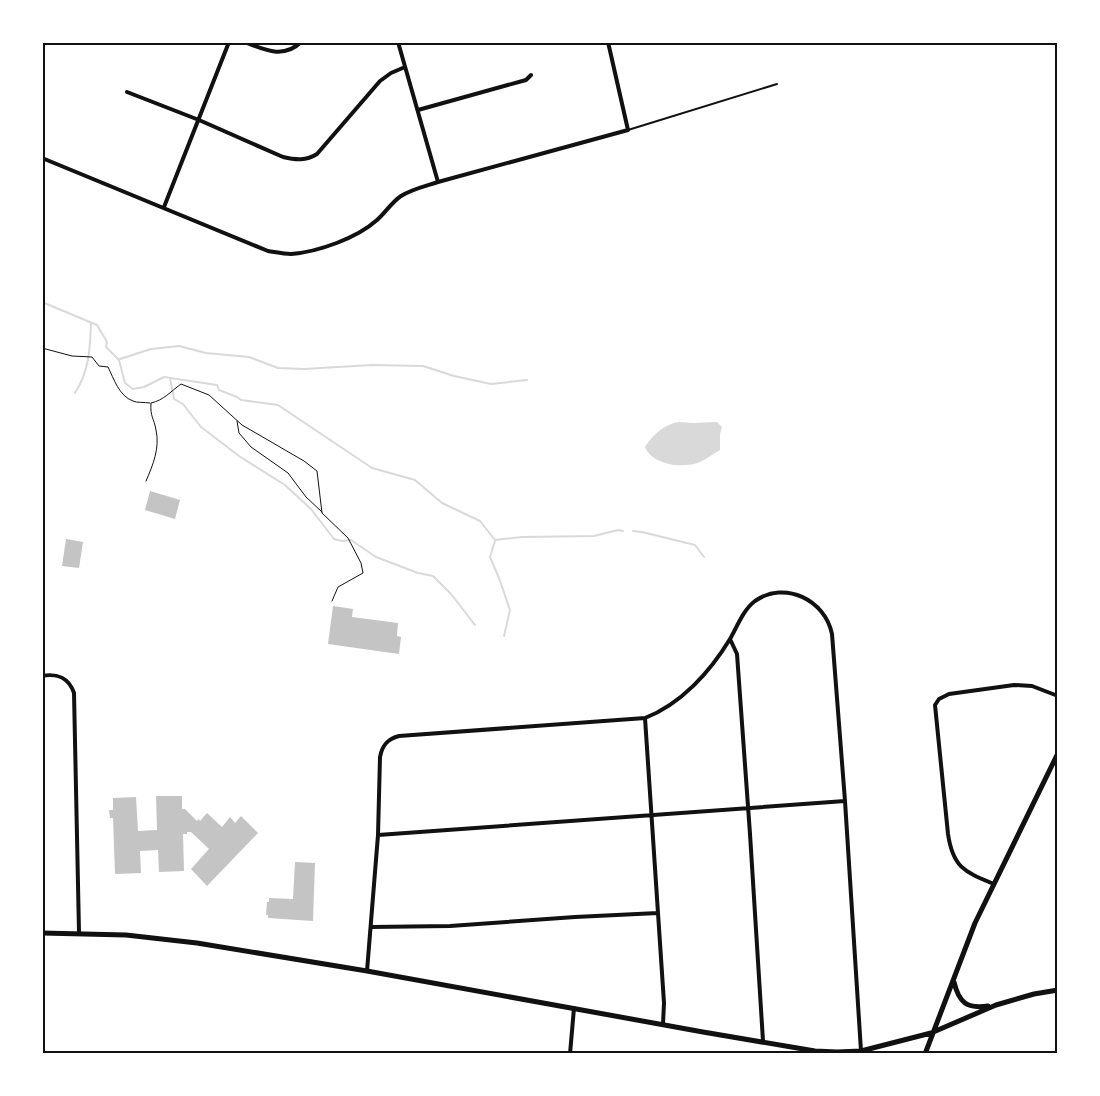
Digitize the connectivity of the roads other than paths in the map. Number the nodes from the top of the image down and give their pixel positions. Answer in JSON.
{"nodes":[{"id":1,"x":229,"y":42,"type":"edge"},
{"id":2,"x":245,"y":42,"type":"edge"},
{"id":3,"x":301,"y":42,"type":"edge"},
{"id":4,"x":398,"y":42,"type":"edge"},
{"id":5,"x":608,"y":42,"type":"edge"},
{"id":6,"x":405,"y":67,"type":"junction"},
{"id":7,"x":531,"y":75,"type":"dead end"},
{"id":8,"x":777,"y":84,"type":"dead end"},
{"id":9,"x":127,"y":92,"type":"dead end"},
{"id":10,"x":418,"y":110,"type":"junction"},
{"id":11,"x":199,"y":120,"type":"junction"},
{"id":12,"x":628,"y":130,"type":"junction"},
{"id":13,"x":42,"y":158,"type":"edge"},
{"id":14,"x":438,"y":182,"type":"junction"},
{"id":15,"x":164,"y":207,"type":"junction"},
{"id":16,"x":730,"y":639,"type":"junction"},
{"id":17,"x":42,"y":676,"type":"edge"},
{"id":18,"x":1058,"y":696,"type":"edge"},
{"id":19,"x":644,"y":718,"type":"junction"},
{"id":20,"x":1058,"y":753,"type":"edge"},
{"id":21,"x":845,"y":801,"type":"junction"},
{"id":22,"x":749,"y":808,"type":"junction"},
{"id":23,"x":651,"y":814,"type":"junction"},
{"id":24,"x":378,"y":835,"type":"junction"},
{"id":25,"x":994,"y":884,"type":"junction"},
{"id":26,"x":658,"y":913,"type":"junction"},
{"id":27,"x":371,"y":927,"type":"junction"},
{"id":28,"x":79,"y":932,"type":"junction"},
{"id":29,"x":42,"y":933,"type":"edge"},
{"id":30,"x":367,"y":971,"type":"junction"},
{"id":31,"x":954,"y":981,"type":"junction"},
{"id":32,"x":1058,"y":990,"type":"edge"},
{"id":33,"x":996,"y":1005,"type":"junction"},
{"id":34,"x":574,"y":1008,"type":"junction"},
{"id":35,"x":663,"y":1024,"type":"junction"},
{"id":36,"x":932,"y":1033,"type":"junction"},
{"id":37,"x":763,"y":1041,"type":"junction"},
{"id":38,"x":861,"y":1051,"type":"junction"},
{"id":39,"x":570,"y":1054,"type":"edge"},
{"id":40,"x":925,"y":1054,"type":"edge"}],
"edges":[{"from":1,"to":11,"type":"street"},
{"from":2,"to":3,"type":"street"},
{"from":4,"to":6,"type":"street"},
{"from":5,"to":12,"type":"street"},
{"from":6,"to":10,"type":"street"},
{"from":6,"to":11,"type":"street"},
{"from":7,"to":10,"type":"street"},
{"from":8,"to":12,"type":"lane"},
{"from":9,"to":11,"type":"street"},
{"from":10,"to":14,"type":"street"},
{"from":11,"to":15,"type":"street"},
{"from":12,"to":14,"type":"street"},
{"from":13,"to":15,"type":"street"},
{"from":14,"to":15,"type":"street"},
{"from":16,"to":19,"type":"street"},
{"from":16,"to":21,"type":"street"},
{"from":16,"to":22,"type":"street"},
{"from":17,"to":28,"type":"street"},
{"from":18,"to":25,"type":"street"},
{"from":19,"to":23,"type":"street"},
{"from":19,"to":24,"type":"street"},
{"from":20,"to":25,"type":"main road"},
{"from":21,"to":22,"type":"street"},
{"from":21,"to":38,"type":"street"},
{"from":22,"to":23,"type":"street"},
{"from":22,"to":37,"type":"street"},
{"from":23,"to":24,"type":"street"},
{"from":23,"to":26,"type":"street"},
{"from":24,"to":27,"type":"street"},
{"from":25,"to":31,"type":"main road"},
{"from":26,"to":27,"type":"street"},
{"from":26,"to":35,"type":"street"},
{"from":27,"to":30,"type":"street"},
{"from":28,"to":29,"type":"main road"},
{"from":28,"to":30,"type":"main road"},
{"from":30,"to":34,"type":"main road"},
{"from":31,"to":33,"type":"main road"},
{"from":31,"to":36,"type":"main road"},
{"from":32,"to":33,"type":"main road"},
{"from":33,"to":36,"type":"main road"},
{"from":34,"to":35,"type":"main road"},
{"from":34,"to":39,"type":"street"},
{"from":35,"to":37,"type":"main road"},
{"from":36,"to":38,"type":"main road"},
{"from":36,"to":40,"type":"main road"},
{"from":37,"to":38,"type":"main road"}]}
